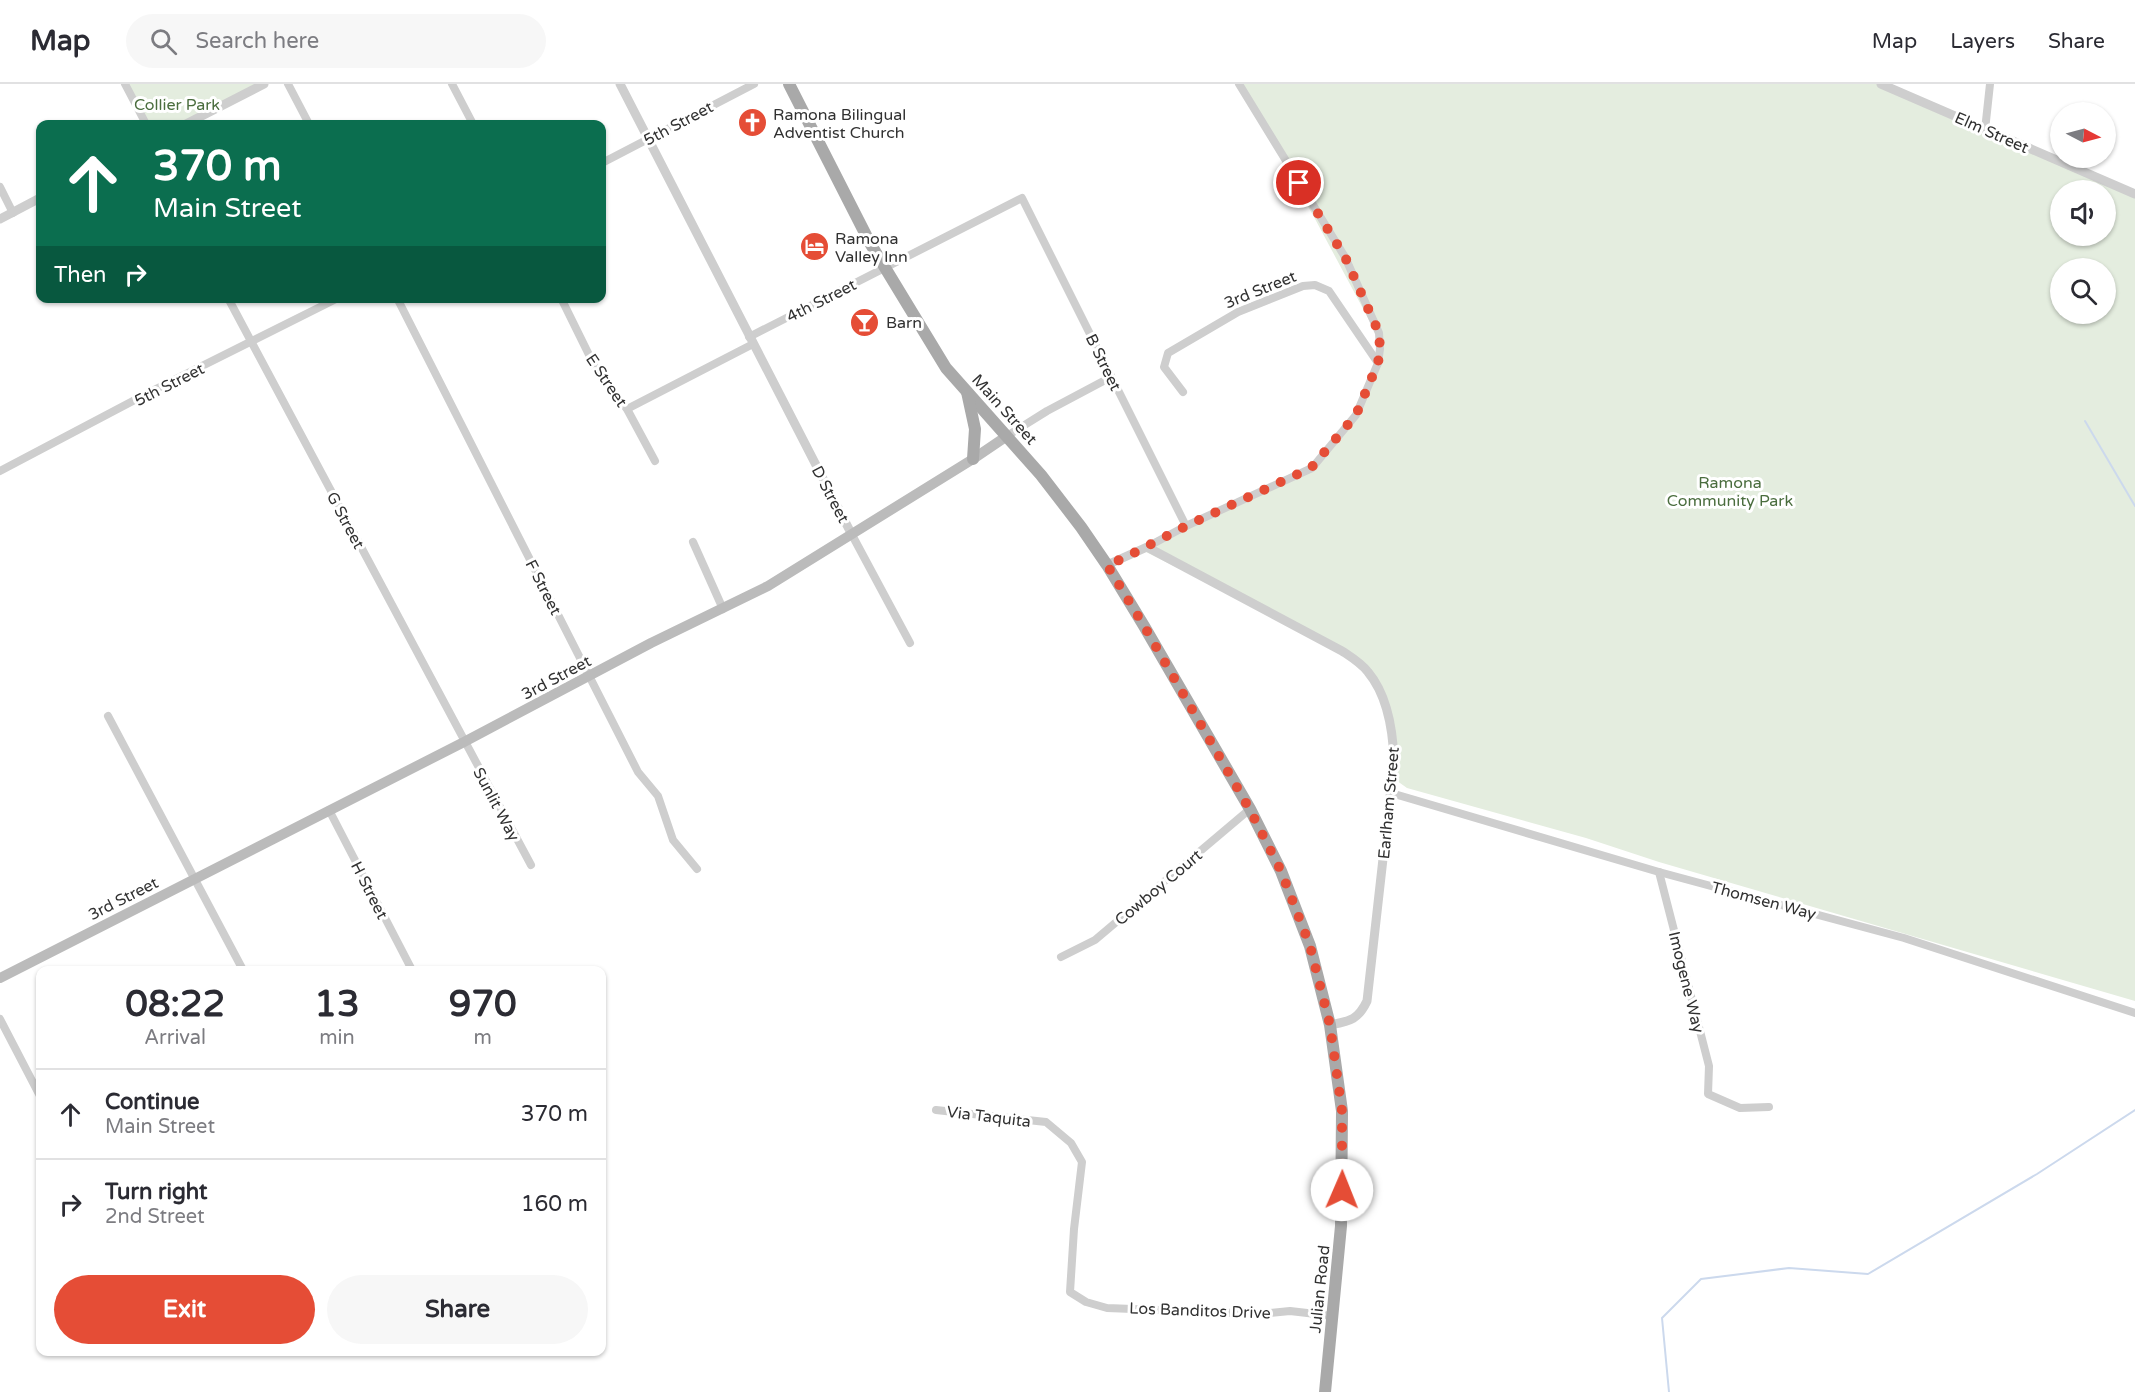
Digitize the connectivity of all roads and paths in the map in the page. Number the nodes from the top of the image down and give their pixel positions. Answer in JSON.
{"nodes":[{"id":1,"x":125,"y":84,"type":"edge"},
{"id":2,"x":264,"y":84,"type":"edge"},
{"id":3,"x":288,"y":84,"type":"edge"},
{"id":4,"x":452,"y":84,"type":"edge"},
{"id":5,"x":620,"y":84,"type":"edge"},
{"id":6,"x":754,"y":84,"type":"edge"},
{"id":7,"x":789,"y":84,"type":"edge"},
{"id":8,"x":1239,"y":84,"type":"edge"},
{"id":9,"x":1881,"y":84,"type":"edge"},
{"id":10,"x":1990,"y":84,"type":"edge"},
{"id":11,"x":144,"y":120,"type":"edge"},
{"id":12,"x":194,"y":120,"type":"edge"},
{"id":13,"x":307,"y":120,"type":"edge"},
{"id":14,"x":471,"y":120,"type":"edge"},
{"id":15,"x":1985,"y":130,"type":"junction"},
{"id":16,"x":648,"y":139,"type":"junction"},
{"id":17,"x":606,"y":161,"type":"edge"},
{"id":18,"x":0,"y":187,"type":"edge"},
{"id":19,"x":2135,"y":194,"type":"edge"},
{"id":20,"x":1022,"y":198,"type":"joint"},
{"id":21,"x":36,"y":200,"type":"edge"},
{"id":22,"x":13,"y":213,"type":"junction"},
{"id":23,"x":0,"y":219,"type":"edge"},
{"id":24,"x":884,"y":268,"type":"junction"},
{"id":25,"x":231,"y":303,"type":"edge"},
{"id":26,"x":328,"y":303,"type":"edge"},
{"id":27,"x":400,"y":303,"type":"edge"},
{"id":28,"x":563,"y":303,"type":"edge"},
{"id":29,"x":751,"y":340,"type":"junction"},
{"id":30,"x":252,"y":342,"type":"junction"},
{"id":31,"x":1378,"y":363,"type":"junction"},
{"id":32,"x":1111,"y":377,"type":"junction"},
{"id":33,"x":967,"y":391,"type":"junction"},
{"id":34,"x":1183,"y":392,"type":"dead end"},
{"id":35,"x":627,"y":409,"type":"junction"},
{"id":36,"x":1007,"y":436,"type":"junction"},
{"id":37,"x":973,"y":459,"type":"junction"},
{"id":38,"x":655,"y":461,"type":"dead end"},
{"id":39,"x":0,"y":471,"type":"edge"},
{"id":40,"x":1186,"y":526,"type":"junction"},
{"id":41,"x":851,"y":533,"type":"junction"},
{"id":42,"x":693,"y":542,"type":"dead end"},
{"id":43,"x":1147,"y":547,"type":"junction"},
{"id":44,"x":1107,"y":565,"type":"junction"},
{"id":45,"x":723,"y":609,"type":"junction"},
{"id":46,"x":910,"y":644,"type":"dead end"},
{"id":47,"x":589,"y":676,"type":"junction"},
{"id":48,"x":108,"y":716,"type":"dead end"},
{"id":49,"x":464,"y":742,"type":"junction"},
{"id":50,"x":1214,"y":746,"type":"joint"},
{"id":51,"x":1391,"y":793,"type":"junction"},
{"id":52,"x":329,"y":810,"type":"junction"},
{"id":53,"x":1250,"y":810,"type":"junction"},
{"id":54,"x":531,"y":865,"type":"dead end"},
{"id":55,"x":697,"y":869,"type":"dead end"},
{"id":56,"x":1659,"y":872,"type":"junction"},
{"id":57,"x":195,"y":879,"type":"junction"},
{"id":58,"x":1061,"y":957,"type":"dead end"},
{"id":59,"x":241,"y":966,"type":"edge"},
{"id":60,"x":410,"y":966,"type":"edge"},
{"id":61,"x":0,"y":978,"type":"edge"},
{"id":62,"x":2135,"y":1013,"type":"edge"},
{"id":63,"x":0,"y":1018,"type":"edge"},
{"id":64,"x":1330,"y":1025,"type":"junction"},
{"id":65,"x":36,"y":1088,"type":"edge"},
{"id":66,"x":1769,"y":1107,"type":"dead end"},
{"id":67,"x":936,"y":1110,"type":"dead end"},
{"id":68,"x":1070,"y":1292,"type":"joint"},
{"id":69,"x":1333,"y":1316,"type":"junction"},
{"id":70,"x":1325,"y":1392,"type":"edge"}],
"edges":[{"from":1,"to":11,"type":"street"},
{"from":2,"to":12,"type":"street"},
{"from":3,"to":13,"type":"street"},
{"from":4,"to":14,"type":"street"},
{"from":5,"to":16,"type":"street","name":"D Street"},
{"from":6,"to":16,"type":"street","name":"5th Street"},
{"from":7,"to":24,"type":"main road","name":"Main Street"},
{"from":8,"to":31,"type":"street"},
{"from":9,"to":15,"type":"street","name":"Elm Street"},
{"from":10,"to":15,"type":"street"},
{"from":15,"to":19,"type":"street","name":"Elm Street"},
{"from":16,"to":17,"type":"street","name":"5th Street"},
{"from":16,"to":29,"type":"street","name":"D Street"},
{"from":18,"to":22,"type":"street"},
{"from":20,"to":24,"type":"street","name":"4th Street"},
{"from":20,"to":32,"type":"street","name":"B Street"},
{"from":21,"to":22,"type":"street"},
{"from":22,"to":23,"type":"street"},
{"from":24,"to":29,"type":"street","name":"4th Street"},
{"from":24,"to":33,"type":"main road","name":"Main Street"},
{"from":25,"to":30,"type":"street","name":"G Street"},
{"from":26,"to":30,"type":"street","name":"5th Street"},
{"from":27,"to":47,"type":"street","name":"F Street"},
{"from":28,"to":35,"type":"street","name":"E Street"},
{"from":29,"to":35,"type":"street","name":"4th Street"},
{"from":29,"to":41,"type":"street","name":"D Street"},
{"from":30,"to":39,"type":"street","name":"5th Street"},
{"from":30,"to":49,"type":"street","name":"G Street"},
{"from":31,"to":34,"type":"street","name":"3rd Street"},
{"from":31,"to":40,"type":"street"},
{"from":32,"to":36,"type":"street","name":"3rd Street"},
{"from":32,"to":40,"type":"street","name":"B Street"},
{"from":33,"to":36,"type":"main road","name":"Main Street"},
{"from":33,"to":37,"type":"main road"},
{"from":35,"to":38,"type":"street","name":"E Street"},
{"from":36,"to":37,"type":"main road","name":"3rd Street"},
{"from":36,"to":44,"type":"main road","name":"Main Street"},
{"from":37,"to":41,"type":"main road","name":"3rd Street"},
{"from":40,"to":43,"type":"street"},
{"from":41,"to":45,"type":"main road","name":"3rd Street"},
{"from":41,"to":46,"type":"street","name":"D Street"},
{"from":42,"to":45,"type":"street"},
{"from":43,"to":44,"type":"street"},
{"from":43,"to":51,"type":"street","name":"Earlham Street"},
{"from":44,"to":50,"type":"main road","name":"Main Street"},
{"from":45,"to":47,"type":"main road","name":"3rd Street"},
{"from":47,"to":49,"type":"main road","name":"3rd Street"},
{"from":47,"to":55,"type":"street","name":"F Street"},
{"from":48,"to":57,"type":"street"},
{"from":49,"to":52,"type":"main road","name":"3rd Street"},
{"from":49,"to":54,"type":"street","name":"Sunlit Way"},
{"from":50,"to":53,"type":"main road","name":"Julian Road"},
{"from":51,"to":56,"type":"street","name":"Thomsen Way"},
{"from":51,"to":64,"type":"street","name":"Earlham Street"},
{"from":52,"to":57,"type":"main road","name":"3rd Street"},
{"from":52,"to":60,"type":"street","name":"H Street"},
{"from":53,"to":58,"type":"street","name":"Cowboy Court"},
{"from":53,"to":64,"type":"main road","name":"Julian Road"},
{"from":56,"to":62,"type":"street","name":"Thomsen Way"},
{"from":56,"to":66,"type":"street","name":"Imogene Way"},
{"from":57,"to":59,"type":"street"},
{"from":57,"to":61,"type":"main road","name":"3rd Street"},
{"from":63,"to":65,"type":"street"},
{"from":64,"to":69,"type":"main road","name":"Julian Road"},
{"from":67,"to":68,"type":"street","name":"Via Taquita"},
{"from":68,"to":69,"type":"street","name":"Los Banditos Drive"},
{"from":69,"to":70,"type":"main road","name":"Julian Road"}]}
